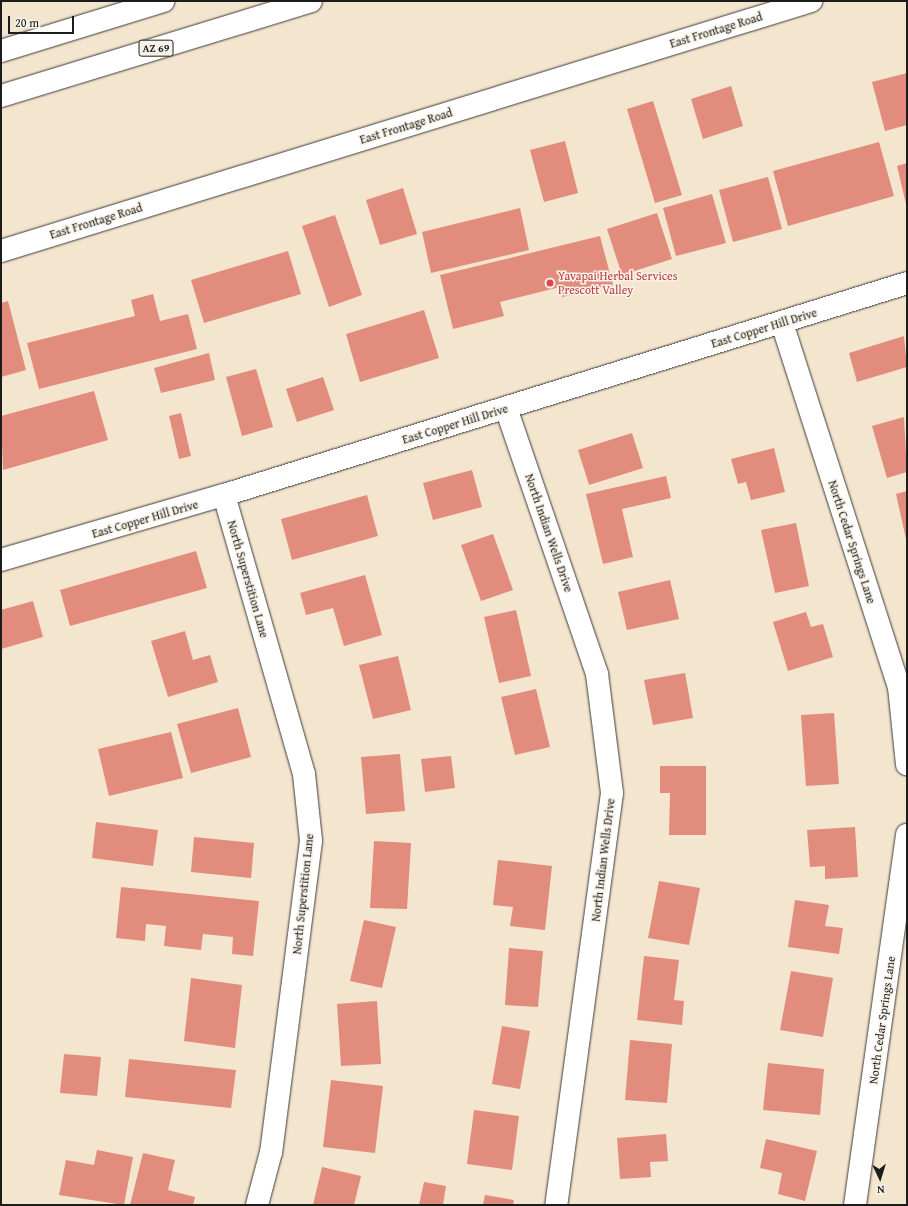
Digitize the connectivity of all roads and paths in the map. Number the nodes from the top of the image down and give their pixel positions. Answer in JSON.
{"nodes":[{"id":1,"x":164,"y":1,"type":"edge"},
{"id":2,"x":311,"y":1,"type":"edge"},
{"id":3,"x":811,"y":1,"type":"edge"},
{"id":4,"x":1,"y":51,"type":"edge"},
{"id":5,"x":1,"y":96,"type":"edge"},
{"id":6,"x":1,"y":251,"type":"edge"},
{"id":7,"x":907,"y":284,"type":"edge"},
{"id":8,"x":782,"y":323,"type":"junction"},
{"id":9,"x":506,"y":408,"type":"junction"},
{"id":10,"x":224,"y":496,"type":"junction"},
{"id":11,"x":1,"y":560,"type":"edge"},
{"id":12,"x":907,"y":765,"type":"edge"},
{"id":13,"x":907,"y":835,"type":"edge"},
{"id":14,"x":258,"y":1205,"type":"edge"},
{"id":15,"x":556,"y":1205,"type":"edge"},
{"id":16,"x":855,"y":1205,"type":"edge"}],
"edges":[{"from":1,"to":4,"type":"street"},
{"from":2,"to":5,"type":"street","number":"AZ 69"},
{"from":3,"to":6,"type":"street","name":"East Frontage Road"},
{"from":7,"to":8,"type":"street","name":"East Copper Hill Drive"},
{"from":8,"to":9,"type":"street","name":"East Copper Hill Drive"},
{"from":8,"to":12,"type":"street","name":"North Cedar Springs Lane"},
{"from":9,"to":10,"type":"street","name":"East Copper Hill Drive"},
{"from":9,"to":15,"type":"street","name":"North Indian Wells Drive"},
{"from":10,"to":11,"type":"street","name":"East Copper Hill Drive"},
{"from":10,"to":14,"type":"street","name":"North Superstition Lane"},
{"from":13,"to":16,"type":"street","name":"North Cedar Springs Lane"}]}
